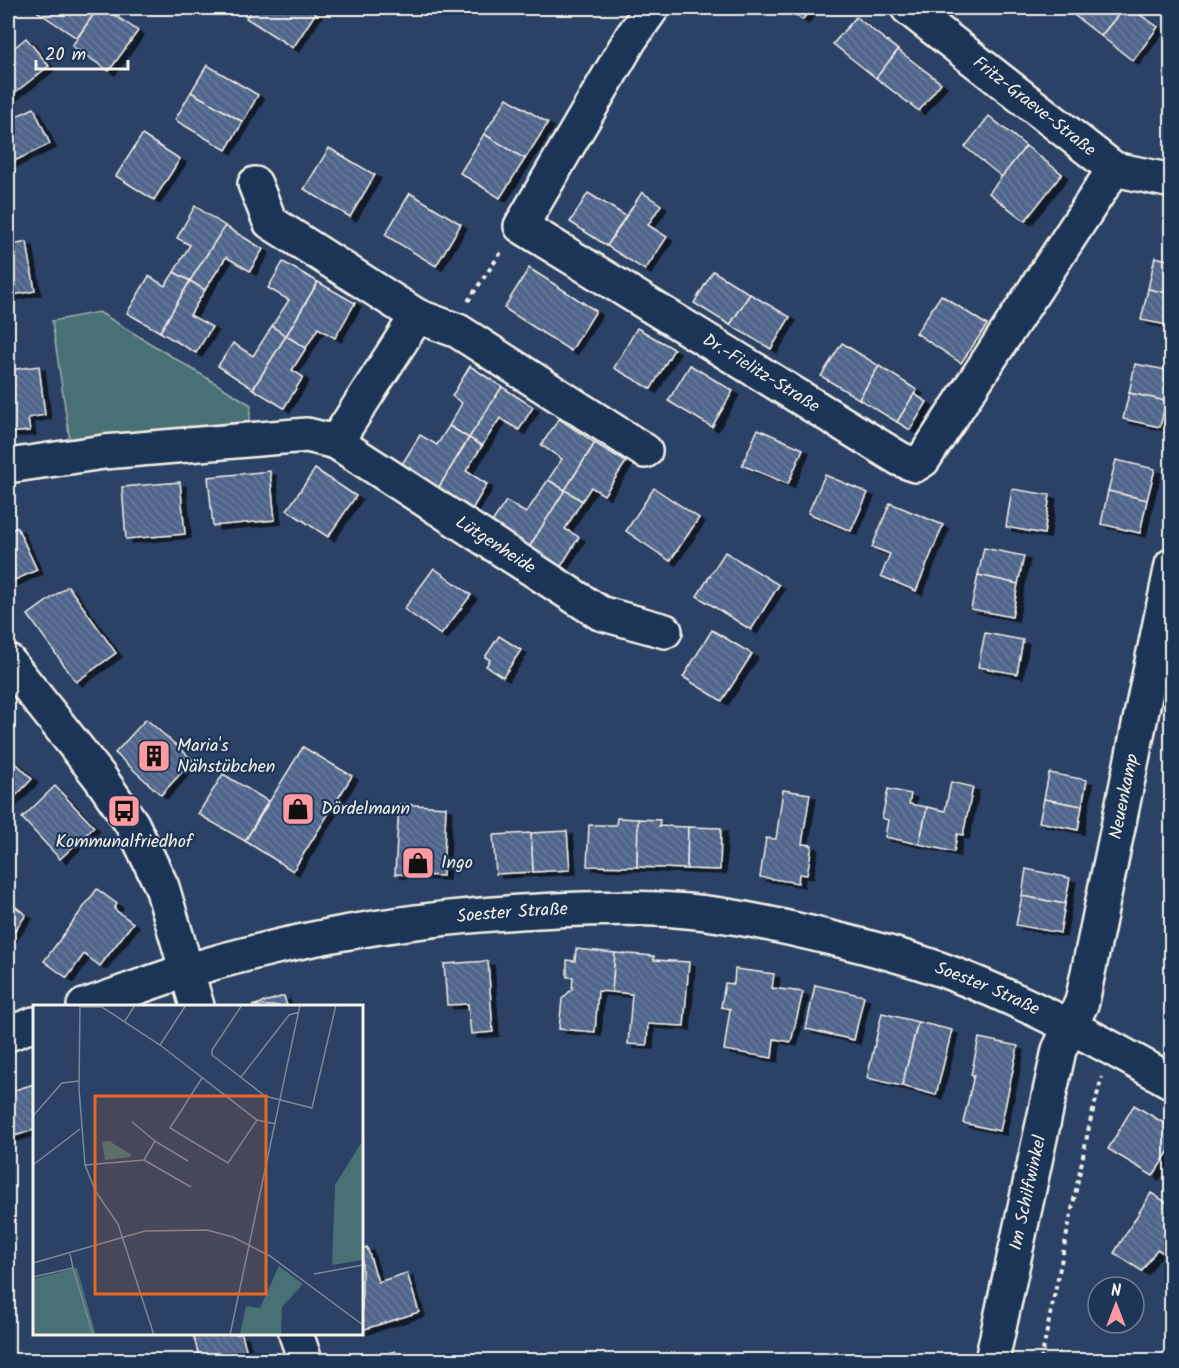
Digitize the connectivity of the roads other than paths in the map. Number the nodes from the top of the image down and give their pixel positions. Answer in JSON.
{"nodes":[{"id":1,"x":652,"y":8,"type":"edge"},
{"id":2,"x":908,"y":8,"type":"edge"},
{"id":3,"x":1114,"y":169,"type":"junction"},
{"id":4,"x":1172,"y":180,"type":"edge"},
{"id":5,"x":255,"y":184,"type":"dead end"},
{"id":6,"x":417,"y":316,"type":"junction"},
{"id":7,"x":336,"y":442,"type":"junction"},
{"id":8,"x":645,"y":451,"type":"dead end"},
{"id":9,"x":8,"y":466,"type":"edge"},
{"id":10,"x":1172,"y":565,"type":"edge"},
{"id":11,"x":665,"y":631,"type":"dead end"},
{"id":12,"x":8,"y":662,"type":"edge"},
{"id":13,"x":186,"y":971,"type":"junction"},
{"id":14,"x":87,"y":1005,"type":"edge"},
{"id":15,"x":197,"y":1005,"type":"edge"},
{"id":16,"x":33,"y":1024,"type":"edge"},
{"id":17,"x":1071,"y":1026,"type":"junction"},
{"id":18,"x":8,"y":1034,"type":"edge"},
{"id":19,"x":1172,"y":1082,"type":"edge"},
{"id":20,"x":296,"y":1335,"type":"edge"},
{"id":21,"x":305,"y":1360,"type":"edge"},
{"id":22,"x":992,"y":1360,"type":"edge"}],
"edges":[{"from":1,"to":3,"type":"street","name":"Dr.-Fielitz-Straße"},
{"from":2,"to":3,"type":"street","name":"Fritz-Graeve-Straße"},
{"from":3,"to":4,"type":"street","name":"Fritz-Graeve-Straße"},
{"from":5,"to":6,"type":"street"},
{"from":6,"to":7,"type":"street"},
{"from":6,"to":8,"type":"street"},
{"from":7,"to":9,"type":"street","name":"Lütgenheide"},
{"from":7,"to":11,"type":"street","name":"Lütgenheide"},
{"from":10,"to":17,"type":"street","name":"Neuenkamp"},
{"from":12,"to":13,"type":"street"},
{"from":13,"to":14,"type":"street","name":"Soester Straße"},
{"from":13,"to":15,"type":"street"},
{"from":13,"to":17,"type":"street","name":"Soester Straße"},
{"from":16,"to":18,"type":"street"},
{"from":17,"to":19,"type":"street","name":"Soester Straße"},
{"from":17,"to":22,"type":"street","name":"Im Schilfwinkel"},
{"from":20,"to":21,"type":"street"}]}
